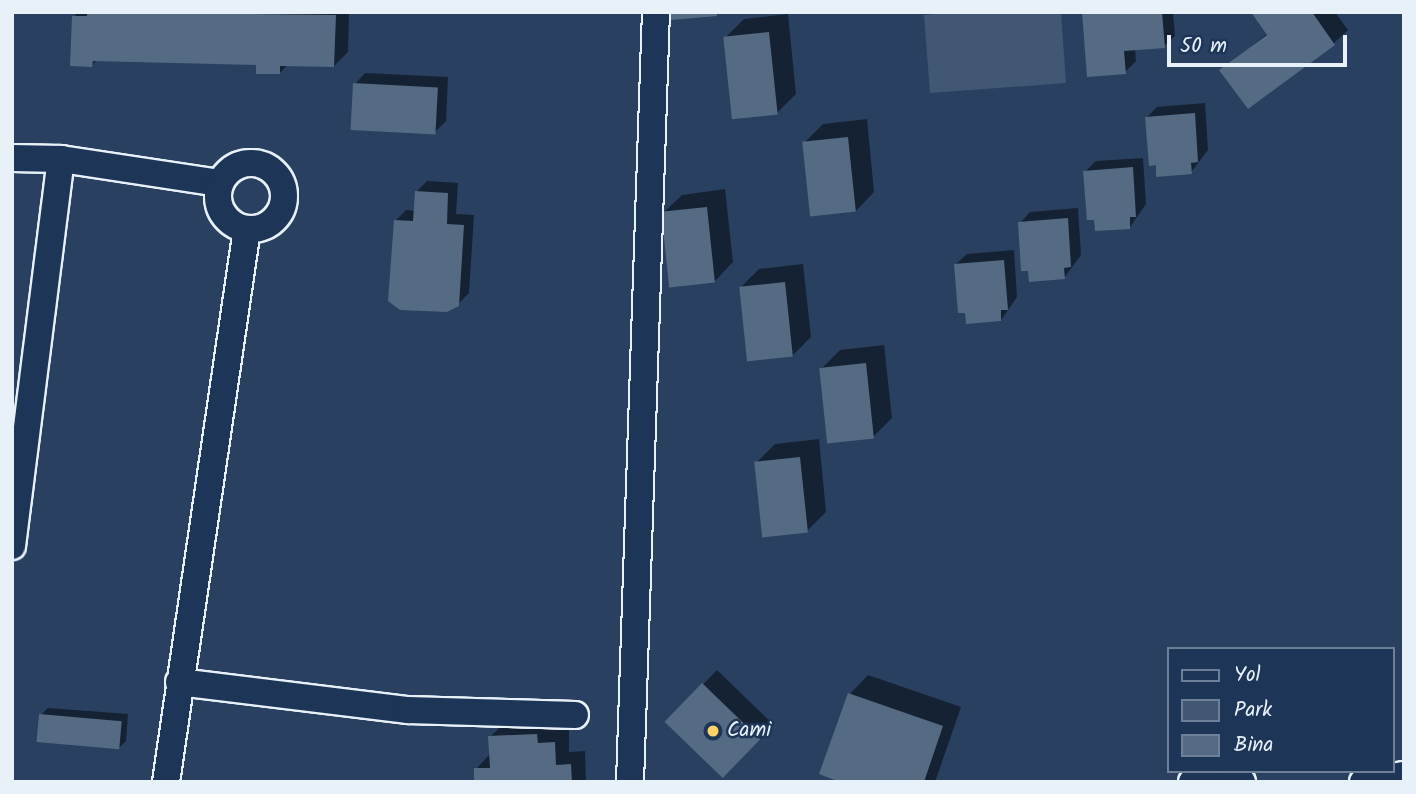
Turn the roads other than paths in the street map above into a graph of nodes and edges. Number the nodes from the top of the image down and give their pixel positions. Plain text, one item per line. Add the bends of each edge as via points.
1 (656, 12) edge
2 (12, 158) edge
3 (61, 159) junction
4 (220, 183) junction
5 (247, 229) junction
6 (12, 546) edge
7 (179, 682) junction
8 (575, 715) dead end
9 (1404, 775) edge
10 (166, 782) edge
11 (630, 782) edge
12 (1192, 782) edge
13 (1242, 782) edge
14 (1363, 782) edge

1 - 11 street
2 - 3 street
3 - 4 street
3 - 6 street
4 - 5 street via 217,193 222,213 228,221
4 - 5 street via 226,173 246,163 267,167 282,184 283,206 277,217 258,229
5 - 7 street
7 - 8 street via 408,710
7 - 10 street
9 - 14 street
12 - 13 street via 1231,775

